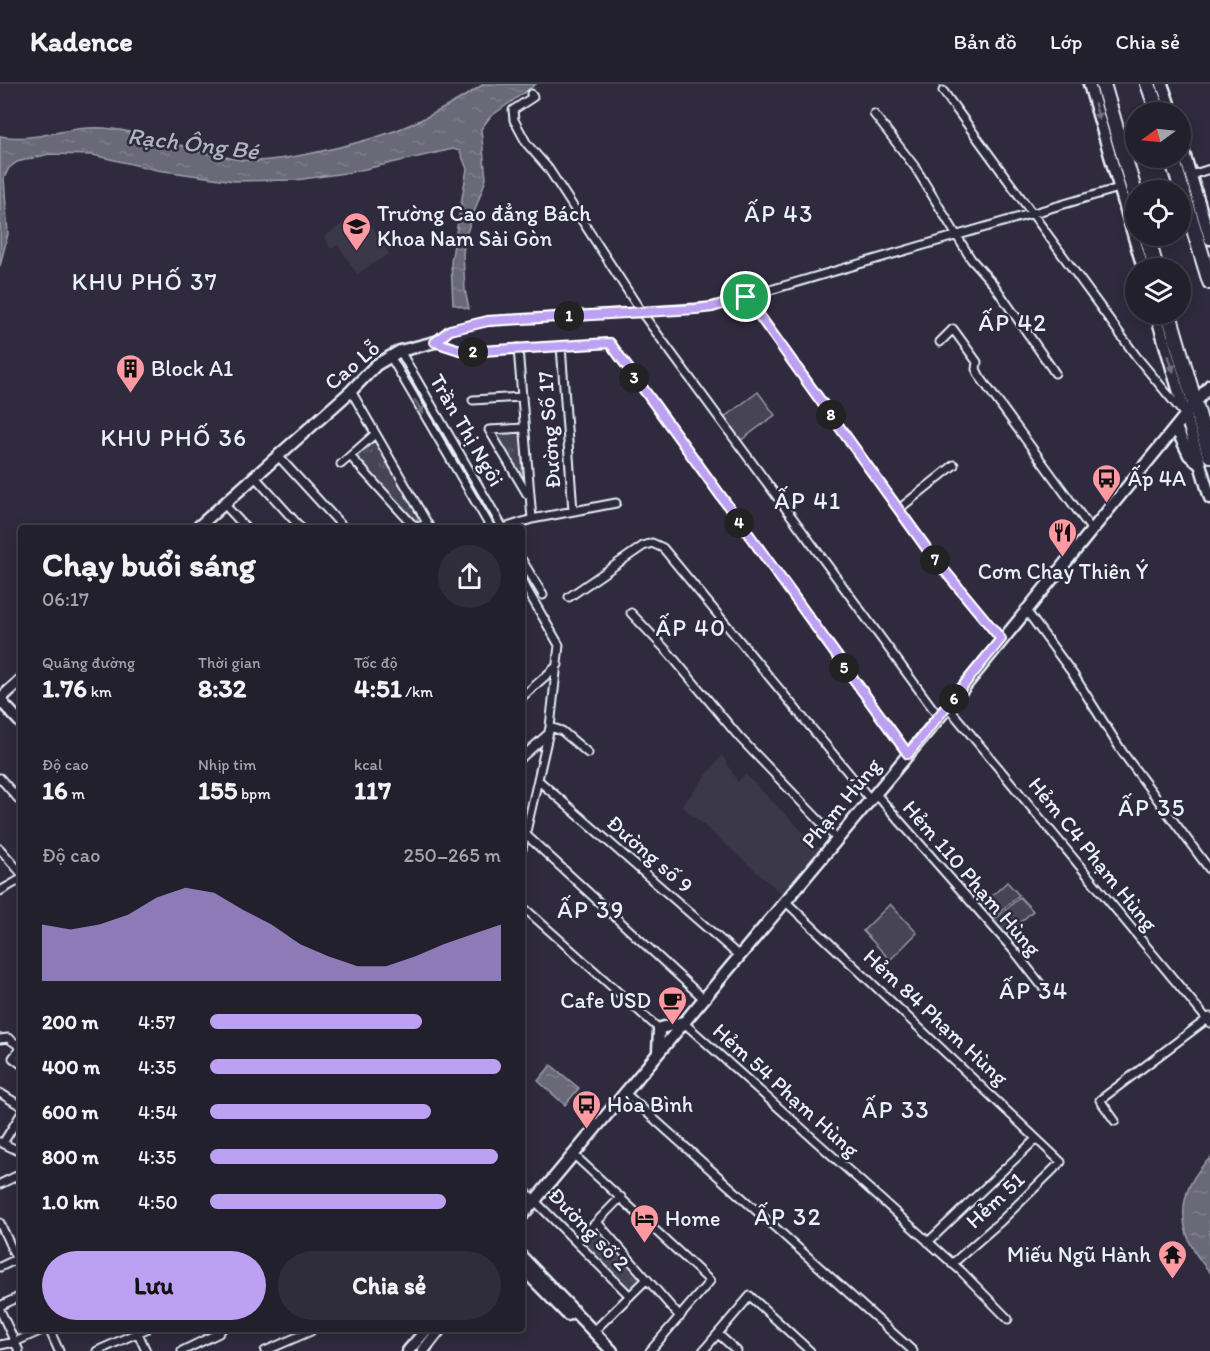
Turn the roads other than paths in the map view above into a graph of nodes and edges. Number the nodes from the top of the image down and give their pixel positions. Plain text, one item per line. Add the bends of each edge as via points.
1 (1089, 84) edge
2 (1103, 84) edge
3 (1159, 84) edge
4 (943, 91) dead end
5 (531, 94) dead end
6 (1158, 102) edge
7 (1167, 102) edge
8 (874, 114) dead end
9 (1175, 168) edge
10 (1189, 168) edge
11 (1210, 169) edge
12 (1191, 175) junction
13 (1131, 180) edge
14 (1119, 188) junction
15 (1033, 215) junction
16 (957, 236) junction
17 (1210, 239) edge
18 (1140, 258) edge
19 (1210, 282) edge
20 (746, 297) junction
21 (642, 313) junction
22 (1160, 324) edge
23 (1171, 324) edge
24 (435, 342) junction
25 (940, 342) dead end
26 (561, 346) junction
27 (518, 348) junction
28 (395, 354) junction
29 (1055, 373) dead end
30 (1210, 384) edge
31 (351, 391) junction
32 (522, 397) junction
33 (473, 400) dead end
34 (1190, 410) junction
35 (524, 428) junction
36 (1176, 428) junction
37 (375, 434) junction
38 (278, 456) junction
39 (350, 456) junction
40 (1205, 459) edge
41 (341, 464) dead end
42 (954, 465) dead end
43 (255, 477) junction
44 (528, 496) junction
45 (1210, 498) edge
46 (616, 503) dead end
47 (224, 504) junction
48 (898, 509) junction
49 (573, 511) junction
50 (532, 519) junction
51 (200, 525) edge
52 (243, 525) edge
53 (299, 525) edge
54 (341, 525) edge
55 (414, 525) edge
56 (427, 525) edge
57 (489, 525) edge
58 (501, 525) edge
59 (513, 525) edge
60 (1091, 529) junction
61 (525, 565) edge
62 (525, 586) edge
63 (543, 595) dead end
64 (569, 597) dead end
65 (1025, 609) junction
66 (631, 613) dead end
67 (1001, 639) junction
68 (558, 665) junction
69 (18, 683) edge
70 (525, 694) edge
71 (0, 699) edge
72 (948, 707) junction
73 (939, 717) junction
74 (18, 720) edge
75 (549, 730) junction
76 (588, 753) dead end
77 (525, 754) edge
78 (908, 754) junction
79 (0, 778) edge
80 (538, 780) junction
81 (872, 796) junction
82 (18, 799) edge
83 (525, 829) edge
84 (525, 834) edge
85 (836, 838) junction
86 (0, 849) edge
87 (18, 870) edge
88 (1210, 870) edge
89 (18, 881) edge
90 (0, 891) edge
91 (784, 900) junction
92 (525, 909) edge
93 (738, 955) junction
94 (1042, 986) dead end
95 (703, 998) junction
96 (1209, 1020) edge
97 (683, 1022) junction
98 (659, 1028) junction
99 (670, 1037) junction
100 (0, 1041) edge
101 (18, 1044) edge
102 (18, 1050) edge
103 (658, 1052) junction
104 (18, 1062) edge
105 (624, 1092) junction
106 (0, 1093) edge
107 (18, 1104) edge
108 (18, 1119) edge
109 (1115, 1121) dead end
110 (1036, 1139) junction
111 (1, 1143) edge
112 (18, 1151) edge
113 (573, 1154) junction
114 (1061, 1162) joint
115 (18, 1178) edge
116 (0, 1184) edge
117 (525, 1191) edge
118 (621, 1197) junction
119 (535, 1199) junction
120 (525, 1212) edge
121 (597, 1222) junction
122 (0, 1223) edge
123 (577, 1242) junction
124 (928, 1242) junction
125 (18, 1256) edge
126 (18, 1258) edge
127 (525, 1260) edge
128 (952, 1264) junction
129 (0, 1267) edge
130 (525, 1271) edge
131 (647, 1279) junction
132 (630, 1296) junction
133 (18, 1298) edge
134 (0, 1308) edge
135 (680, 1317) junction
136 (1008, 1319) dead end
137 (37, 1332) edge
138 (50, 1332) edge
139 (135, 1332) edge
140 (137, 1332) edge
141 (219, 1332) edge
142 (309, 1332) edge
143 (424, 1332) edge
144 (438, 1332) edge
145 (591, 1334) junction
146 (718, 1334) junction
147 (15, 1342) junction
148 (0, 1345) edge
149 (19, 1351) edge
150 (59, 1351) edge
151 (97, 1351) edge
152 (146, 1351) edge
153 (182, 1351) edge
154 (265, 1351) edge
155 (408, 1351) edge
156 (423, 1351) edge
157 (602, 1351) edge
158 (612, 1351) edge
159 (650, 1351) edge
160 (703, 1351) edge
161 (737, 1351) edge
162 (810, 1351) edge
163 (912, 1351) edge

1 -> 14 main road
2 - 13 highway
3 - 6 highway
3 - 7 main road
4 - 15 street
5 - 21 street via 533,98 513,110 514,120
8 - 16 street via 915,167
9 - 19 highway
10 - 12 main road
11 - 12 street
12 - 17 main road
14 - 15 street
14 - 18 main road
15 - 16 street
15 - 34 street via 1174,405
16 - 20 street
16 - 29 street
20 - 21 street via 712,307
20 - 48 street
21 - 24 street via 488,321 450,330
21 - 73 street
22 -> 34 main road
23 - 34 highway
24 - 27 street via 466,352
24 - 28 main road, Cao Lỗ
25 - 60 street via 953,329 977,362 980,377
26 - 27 street
26 - 49 street, Đường Số 17
26 - 78 street via 610,343
27 - 32 street
28 - 31 main road, Cao Lỗ via 376,364
28 -> 57 street, Trần Thị Ngôi
28 - 58 street, Trần Thị Ngôi
30 - 34 main road, Phạm Hùng
31 - 37 street
31 - 38 main road, Cao Lỗ
32 - 33 street
32 - 35 street
34 - 36 main road, Phạm Hùng
34 - 40 highway
35 - 44 street
35 - 44 street via 489,430
36 - 40 main road via 1189,455
36 - 60 main road, Phạm Hùng
37 - 39 street
37 - 56 street
38 - 43 main road, Cao Lỗ
38 - 54 street
39 - 41 street
39 - 55 street
40 - 45 main road
42 - 48 street
43 - 47 main road, Cao Lỗ
43 - 53 street
44 - 50 street
46 - 49 street
47 - 51 main road, Cao Lỗ
47 - 52 street
48 - 67 street via 958,590
49 - 50 street
50 - 59 street
60 - 65 main road, Phạm Hùng
61 - 63 street
62 - 68 street via 558,645
64 - 81 street, Hẻm 110 Phạm Hùng via 643,546 652,543 663,548
65 - 67 main road, Phạm Hùng
65 - 88 street via 1073,674 1123,753
66 - 85 street via 739,737
67 - 72 main road, Phạm Hùng
68 - 70 street
68 - 75 street
69 - 71 main road
71 - 74 main road
72 - 73 main road, Phạm Hùng
72 - 96 street, Hẻm C4 Phạm Hùng
73 - 78 main road, Phạm Hùng
75 - 76 street via 562,731
75 - 77 street
75 - 80 street
78 - 81 main road, Phạm Hùng
79 - 82 street
80 - 83 street
80 - 93 street, Đường số 9
81 - 85 main road, Phạm Hùng
81 - 94 street, Hẻm 110 Phạm Hùng
84 - 95 street
85 - 91 main road, Phạm Hùng
86 - 87 street
89 - 90 street
91 - 93 main road, Phạm Hùng
91 - 110 street, Hẻm 84 Phạm Hùng
92 - 98 street
93 - 95 main road, Phạm Hùng
95 - 97 main road, Phạm Hùng
96 - 109 street via 1100,1100
97 - 98 main road
97 - 99 main road, Phạm Hùng
97 - 124 street, Hẻm 54 Phạm Hùng
98 - 99 street
98 - 103 main road
99 - 103 main road, Phạm Hùng
100 - 101 street via 8,1038
102 - 104 street via 13,1058
103 - 105 main road, Phạm Hùng
105 - 113 main road, Phạm Hùng
105 - 163 street
106 - 107 street
108 - 111 street
110 - 114 street, Hẻm 84 Phạm Hùng
110 - 124 street
111 - 112 street
113 - 118 street
113 - 119 main road, Phạm Hùng
114 - 128 street, Hẻm 51
115 - 116 street
117 - 119 street, Đường số 2
118 - 121 street
118 - 135 street via 710,1281
119 - 120 main road, Phạm Hùng
119 - 123 street, Đường số 2
121 - 123 street
121 - 131 street
122 - 125 street
123 - 132 street, Đường số 2
124 - 128 street, Hẻm 54 Phạm Hùng
126 - 129 street
127 - 145 main road
128 - 136 street, Hẻm 54 Phạm Hùng
130 - 145 main road
131 - 132 street
131 - 135 street
132 - 145 street
133 - 134 street
134 - 147 street
135 - 159 street
137 - 147 street
138 - 150 street
139 - 151 street
140 - 152 street
141 - 153 street
142 - 154 street
143 - 155 main road
144 - 156 main road
145 - 157 main road
145 - 158 main road
146 - 160 street
146 - 161 street
146 - 162 street via 750,1296
147 - 148 street
147 - 149 street

